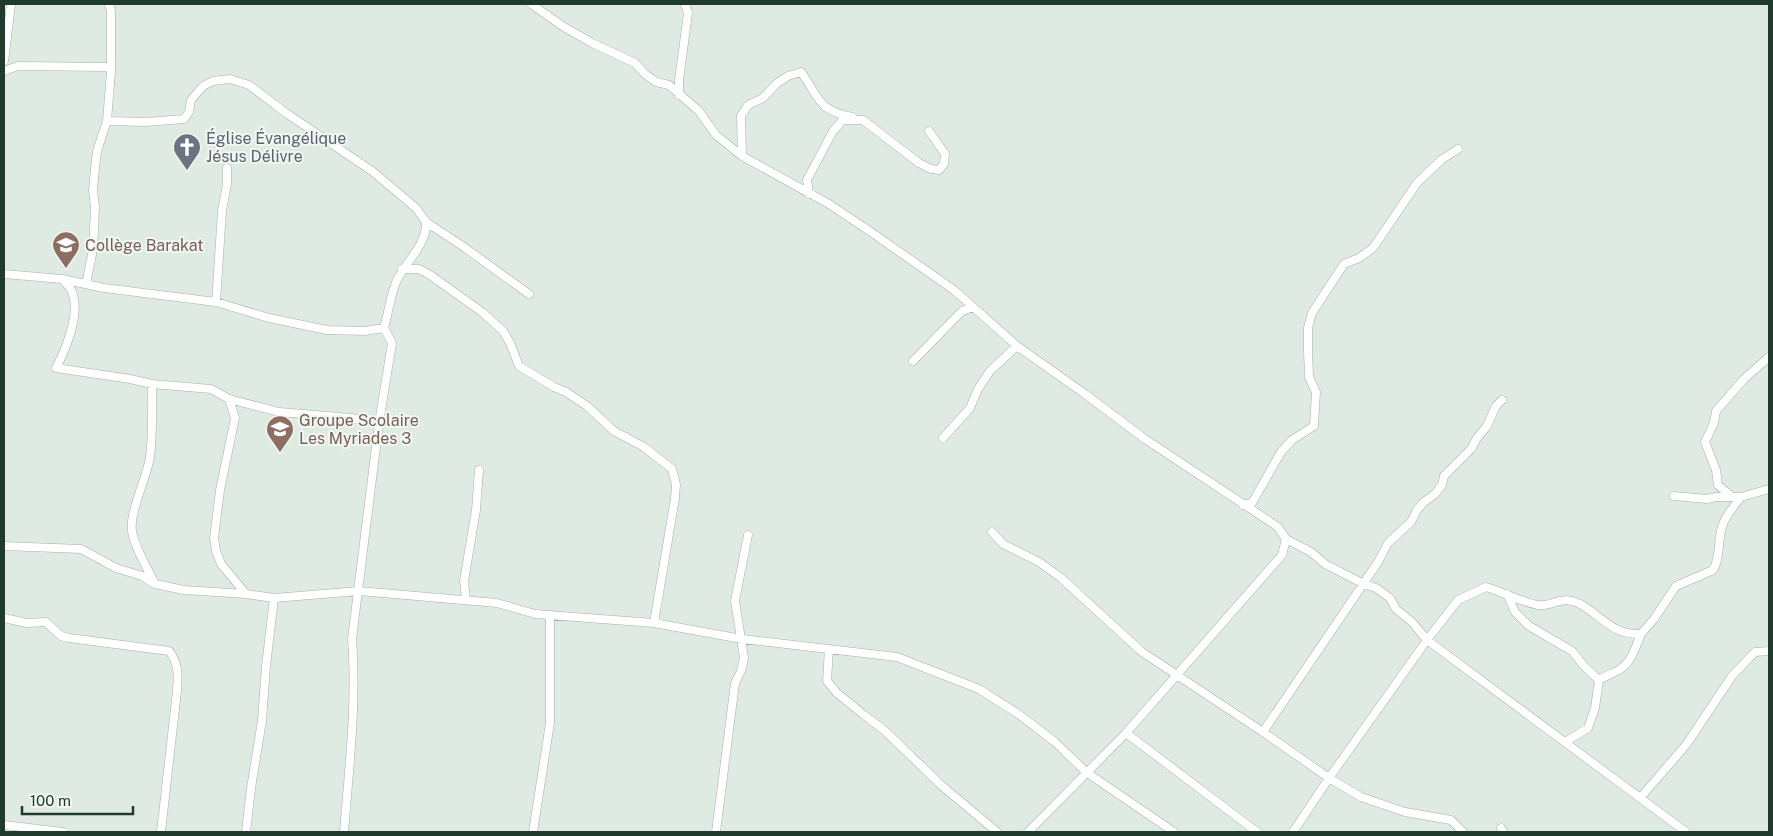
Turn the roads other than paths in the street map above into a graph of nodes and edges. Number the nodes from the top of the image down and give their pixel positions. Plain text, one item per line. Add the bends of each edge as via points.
1 (12, 4) edge
2 (109, 4) edge
3 (531, 4) edge
4 (685, 4) edge
5 (7, 12) edge
6 (4, 61) edge
7 (4, 71) edge
8 (111, 71) junction
9 (679, 95) junction
10 (863, 120) junction
11 (107, 122) junction
12 (929, 131) dead end
13 (1458, 148) dead end
14 (742, 156) junction
15 (227, 168) dead end
16 (810, 194) junction
17 (426, 222) junction
18 (402, 269) junction
19 (4, 274) edge
20 (62, 280) junction
21 (86, 284) junction
22 (529, 294) dead end
23 (216, 302) junction
24 (973, 307) junction
25 (384, 328) junction
26 (1017, 346) junction
27 (1769, 357) edge
28 (913, 361) dead end
29 (152, 384) junction
30 (229, 399) junction
31 (1502, 400) dead end
32 (379, 423) junction
33 (943, 438) dead end
34 (479, 470) dead end
35 (1769, 489) edge
36 (1674, 496) dead end
37 (1731, 496) junction
38 (1740, 497) junction
39 (1243, 505) junction
40 (992, 532) dead end
41 (748, 535) dead end
42 (1286, 539) junction
43 (4, 546) edge
44 (1362, 583) junction
45 (155, 584) junction
46 (358, 591) junction
47 (246, 594) junction
48 (1507, 594) junction
49 (274, 598) junction
50 (466, 600) junction
51 (550, 616) junction
52 (4, 618) edge
53 (654, 624) junction
54 (1641, 634) junction
55 (742, 639) junction
56 (1427, 640) junction
57 (830, 649) junction
58 (1769, 651) edge
59 (1177, 675) junction
60 (1599, 680) junction
61 (1126, 732) junction
62 (1263, 732) junction
63 (1565, 742) junction
64 (1086, 772) junction
65 (1329, 778) junction
66 (1640, 798) junction
67 (7, 828) edge
68 (63, 832) edge
69 (161, 832) edge
70 (246, 832) edge
71 (344, 832) edge
72 (533, 832) edge
73 (716, 832) edge
74 (998, 832) edge
75 (1028, 832) edge
76 (1174, 832) edge
77 (1257, 832) edge
78 (1293, 832) edge
79 (1463, 832) edge
80 (1686, 832) edge

1 - 5 street
2 - 8 street
3 - 9 street via 592,43 635,63 650,78 669,86
4 - 9 street via 688,13
5 - 6 street
7 - 8 street via 18,66 40,65 108,66
8 - 11 street
9 - 14 street via 700,111 716,135
10 - 12 street via 919,163 939,170 944,164 945,154
10 - 14 street via 837,114 824,107 801,72 788,76 763,98 748,105 741,116
10 - 16 street via 843,120 833,131 807,180
11 - 17 street via 184,119 191,100 203,86 230,79 249,85 372,171 416,208
11 - 21 street via 94,168 93,250
13 - 39 street via 1440,160 1417,183 1373,248 1344,264 1312,312 1308,351 1309,377 1316,392 1314,426 1292,440 1281,452 1252,503
14 - 16 street
15 - 23 street
16 - 24 street via 871,232
17 - 18 street via 426,232 417,250
17 - 22 street
18 - 25 street
18 - 53 street via 419,270 430,275 482,312 503,331 519,366 587,406 614,431 644,447 672,469 675,498
19 - 20 street
20 - 21 street
20 - 29 street via 70,288 74,311 72,330 56,368
21 - 23 street
23 - 25 street via 326,330
24 - 26 street
24 - 28 street via 962,311
25 - 32 street via 392,342
26 - 33 street via 990,371 970,408
26 - 39 street via 1144,439
27 - 37 street via 1716,411 1714,423 1707,434 1705,442 1718,485
29 - 30 street via 211,389
29 - 45 street via 150,457 131,530
30 - 32 street via 279,412
30 - 47 street via 235,418 214,538 221,564
31 - 44 street via 1471,449 1444,476 1442,485 1417,510 1411,522 1388,543
32 - 46 street
34 - 50 street via 464,581
35 - 38 street
36 - 37 street via 1707,499
37 - 38 street
38 - 54 street via 1722,524 1713,570 1676,586
39 - 42 street via 1278,527
40 - 59 street via 1003,544 1060,577 1142,652
41 - 55 street via 735,601
42 - 44 street
42 - 59 street via 1282,555
43 - 45 street via 81,549
44 - 56 street via 1390,598 1396,610 1412,622
44 - 62 street
45 - 47 street via 184,590
46 - 49 street
46 - 50 street
46 - 71 street via 352,639 352,727
47 - 49 street
48 - 54 street via 1540,605 1564,600 1579,604 1613,628
48 - 56 street via 1486,587 1458,600
48 - 60 street via 1516,612 1529,626 1572,651
49 - 70 street via 262,721
50 - 51 street via 496,603
51 - 53 street
51 - 72 street via 550,723
52 - 69 street via 27,624 46,622 61,636 169,651 174,657 178,671 177,691
53 - 55 street
54 - 60 street via 1631,660
55 - 57 street
55 - 73 street via 744,658 735,683
56 - 63 street
56 - 65 street
57 - 64 street via 896,657 979,689 1056,742
57 - 74 street via 827,681 837,693 884,730 941,785
58 - 66 street via 1755,652 1732,676 1686,745
59 - 61 street
59 - 62 street
60 - 63 street via 1596,708 1588,728
61 - 64 street
61 - 77 street
62 - 65 street
63 - 66 street
64 - 75 street
64 - 76 street
65 - 78 street
65 - 79 street via 1361,797 1405,812 1451,820
66 - 80 street
67 - 68 street

